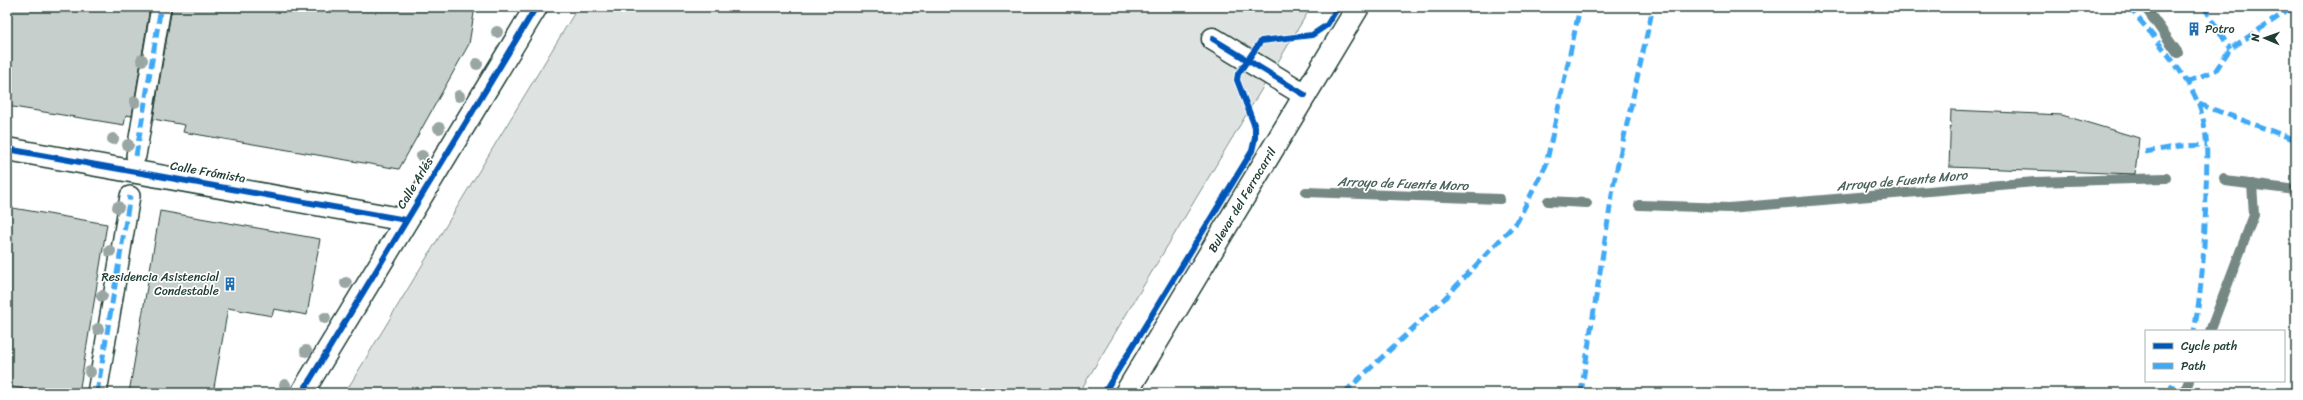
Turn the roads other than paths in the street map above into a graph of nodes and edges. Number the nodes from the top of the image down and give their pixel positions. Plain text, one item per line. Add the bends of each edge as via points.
1 (161, 7) edge
2 (536, 7) edge
3 (1358, 7) edge
4 (1212, 39) dead end
5 (1306, 94) junction
6 (7, 149) edge
7 (136, 156) dead end
8 (130, 196) dead end
9 (406, 220) junction
10 (97, 393) edge
11 (302, 393) edge
12 (1126, 393) edge

1 - 7 street
2 - 9 street, Calle Arlés
3 - 5 street, Bulevar del Ferrocarril
4 - 5 street
5 - 12 street, Bulevar del Ferrocarril
6 - 9 street, Calle Frómista
8 - 10 street
9 - 11 street, Calle Arlés

